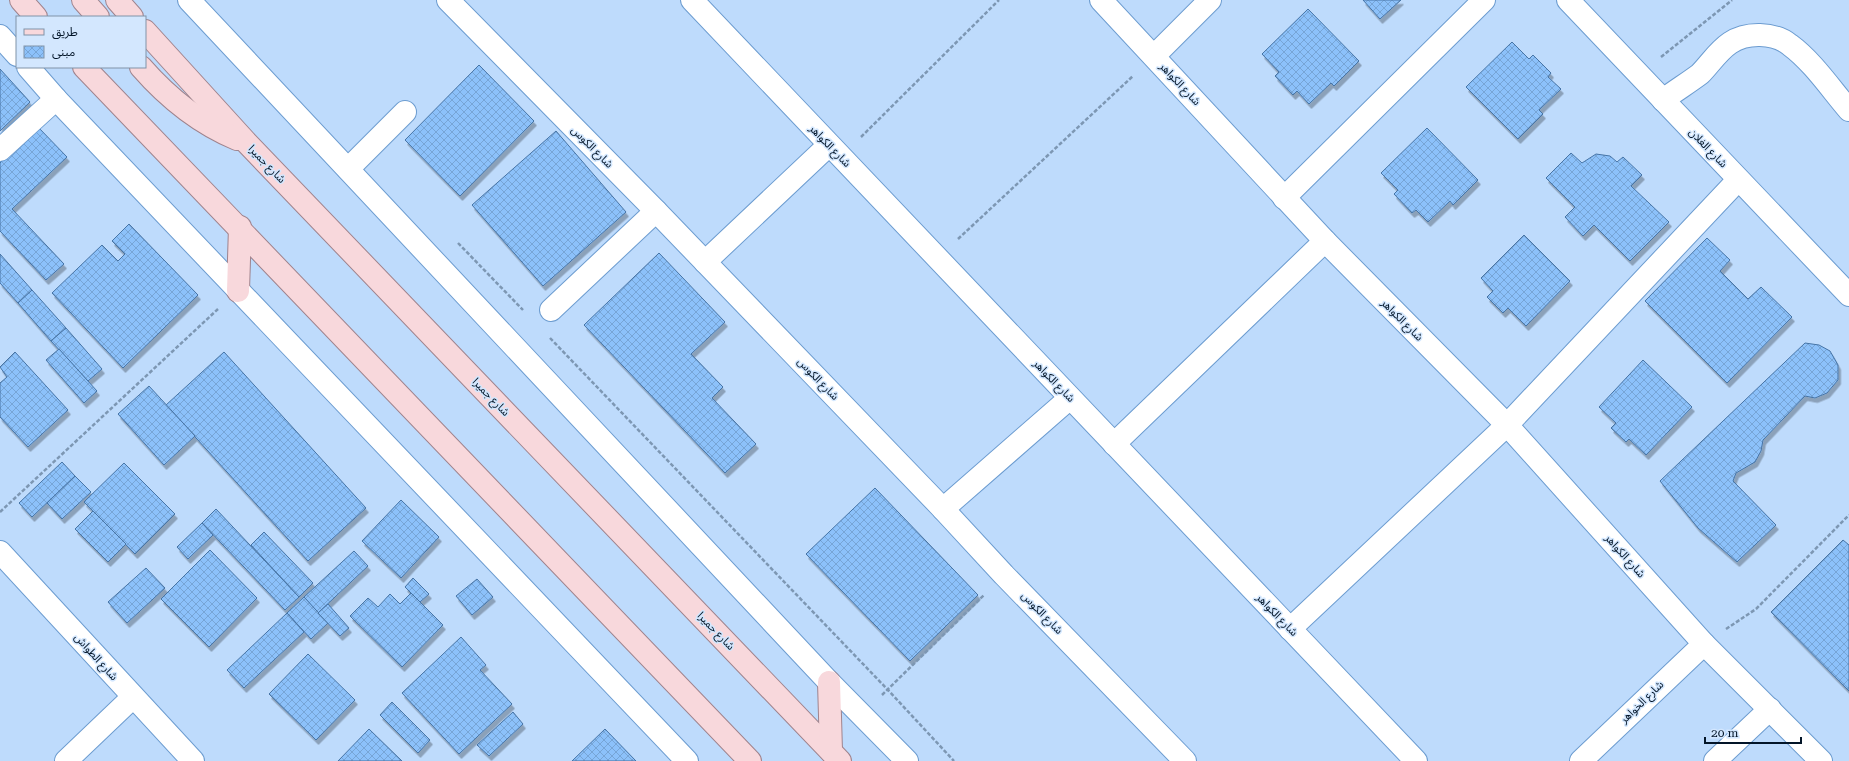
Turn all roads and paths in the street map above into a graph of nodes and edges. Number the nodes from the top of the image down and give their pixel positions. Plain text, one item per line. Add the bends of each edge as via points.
1 (21, 0) edge
2 (39, 0) edge
3 (83, 0) edge
4 (117, 0) edge
5 (188, 0) edge
6 (448, 0) edge
7 (692, 0) edge
8 (999, 0) edge
9 (1101, 0) edge
10 (1210, 0) edge
11 (1484, 0) edge
12 (1568, 0) edge
13 (1732, 0) edge
14 (36, 16) edge
15 (37, 16) edge
16 (97, 16) edge
17 (131, 16) edge
18 (146, 32) edge
19 (0, 36) edge
20 (16, 54) edge
21 (1154, 56) junction
22 (29, 68) edge
23 (85, 68) edge
24 (142, 68) edge
25 (1639, 75) junction
26 (56, 99) junction
27 (1662, 100) junction
28 (1849, 110) edge
29 (405, 112) dead end
30 (246, 142) junction
31 (0, 150) edge
32 (835, 151) junction
33 (348, 169) junction
34 (1738, 180) junction
35 (1284, 198) junction
36 (656, 211) junction
37 (240, 227) junction
38 (455, 239) dead end
39 (1324, 241) junction
40 (938, 258) junction
41 (705, 262) junction
42 (238, 291) junction
43 (1849, 295) edge
44 (551, 310) dead end
45 (525, 312) dead end
46 (547, 335) dead end
47 (1070, 398) junction
48 (1507, 425) junction
49 (1114, 444) junction
50 (943, 508) junction
51 (0, 512) edge
52 (1849, 515) edge
53 (0, 552) edge
54 (1004, 575) junction
55 (1290, 629) junction
56 (1704, 644) junction
57 (829, 682) junction
58 (888, 690) junction
59 (133, 697) junction
60 (1770, 710) junction
61 (861, 716) junction
62 (836, 756) edge
63 (66, 761) edge
64 (193, 761) edge
65 (687, 761) edge
66 (750, 761) edge
67 (907, 761) edge
68 (954, 761) edge
69 (1185, 761) edge
70 (1416, 761) edge
71 (1581, 761) edge
72 (1715, 761) edge
73 (1821, 761) edge

1 - 14 main road
2 - 15 main road
3 - 16 main road
4 - 17 main road
5 - 33 street
6 - 36 street, شارع الكوس
7 - 32 street, شارع الكواهر
8 - 32 path
9 - 21 street, شارع الكواهر
10 - 21 street
11 - 35 street
12 - 25 street, شارع الغلان
13 - 25 path
18 - 30 main road, شارع جميرا
19 - 20 street
21 - 35 street, شارع الكواهر
21 - 40 path
22 - 26 street
23 - 37 main road
24 - 30 main road via 180,106 205,123
25 - 27 street, شارع الغلان
26 - 31 street
26 - 42 street
27 - 28 street via 1699,74 1730,43 1744,37 1759,35 1775,37 1800,53
27 - 34 street, شارع الغلان
29 - 33 street
30 - 62 main road, شارع جميرا
32 - 40 street, شارع الكواهر
32 - 41 street
33 - 57 street
34 - 43 street, شارع الغلان
34 - 48 street
35 - 39 street, شارع الكواهر
36 - 41 street, شارع الكوس
36 - 44 street
37 - 42 main road
37 - 66 main road
38 - 45 path
39 - 48 street, شارع الكواهر
39 - 49 street
40 - 47 street, شارع الكواهر
41 - 50 street, شارع الكوس
42 - 51 path
42 - 65 street
46 - 58 path
47 - 49 street, شارع الكواهر
47 - 50 street
48 - 55 street
48 - 56 street, شارع الكواهر
49 - 55 street, شارع الكواهر
50 - 54 street, شارع الكوس
52 - 56 path via 1756,609
53 - 59 street, شارع الطواش
54 - 58 path
54 - 69 street, شارع الكوس
55 - 70 street, شارع الكواهر
56 - 60 street, شارع الكواهر
56 - 71 street, شارع الخواهر
57 - 61 street
57 - 62 main road
58 - 61 path
58 - 68 path
59 - 63 street
59 - 64 street, شارع الطواش
60 - 72 street
60 - 73 street, شارع الكواهر
61 - 67 street

